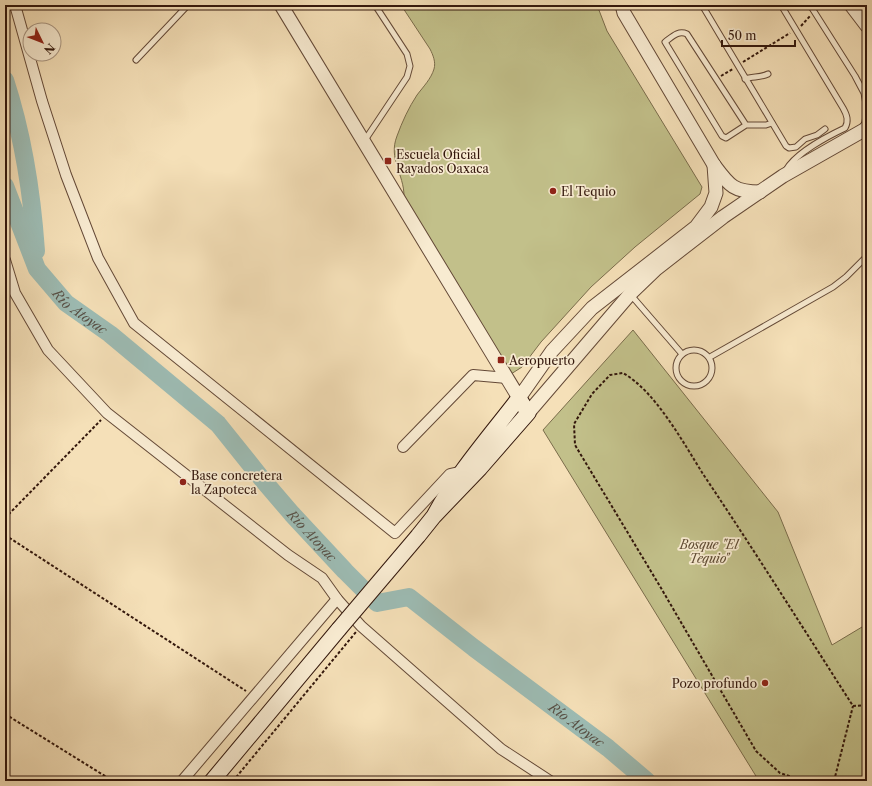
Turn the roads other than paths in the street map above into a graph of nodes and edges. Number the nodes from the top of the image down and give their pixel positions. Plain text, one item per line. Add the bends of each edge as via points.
1 (15, 5) edge
2 (188, 5) edge
3 (281, 5) edge
4 (375, 5) edge
5 (622, 5) edge
6 (702, 5) edge
7 (781, 5) edge
8 (810, 5) edge
9 (850, 5) edge
10 (867, 26) edge
11 (136, 60) dead end
12 (768, 74) dead end
13 (746, 78) junction
14 (772, 123) junction
15 (746, 125) junction
16 (865, 128) edge
17 (825, 129) dead end
18 (364, 141) junction
19 (714, 165) junction
20 (783, 176) junction
21 (760, 192) junction
22 (867, 256) edge
23 (5, 260) edge
24 (630, 294) junction
25 (682, 354) junction
26 (710, 357) junction
27 (507, 378) junction
28 (519, 398) junction
29 (528, 413) junction
30 (403, 447) dead end
31 (463, 470) junction
32 (434, 516) junction
33 (337, 598) junction
34 (182, 781) edge
35 (212, 781) edge
36 (550, 781) edge

1 - 31 street via 66,175 98,258 134,323 395,533 450,474
2 - 11 lane
3 - 18 street
4 - 18 lane via 407,54 410,66 407,76
5 - 19 street via 624,13
6 - 13 lane
7 - 20 lane via 848,120 845,128 811,147 793,161
8 - 16 lane via 864,93 867,110
9 - 10 street
12 - 13 lane
13 - 14 lane
14 - 15 lane
14 - 17 lane via 790,148
15 - 15 lane via 726,138 722,136 665,42 677,33 687,34
16 - 20 street
18 - 27 street
19 - 21 street via 728,184 743,191
19 - 28 street via 716,193 711,207 696,227 592,308 552,351
20 - 21 street
21 - 24 street via 656,269
22 - 26 lane via 833,287
23 - 33 street via 16,293 48,350 107,413 288,555 322,578
24 - 25 lane
24 - 29 street
25 - 26 lane via 694,349
25 - 26 lane via 678,359 676,371 678,377 688,386 701,385 711,376 713,370
27 - 28 street
27 - 30 street via 474,375
28 - 29 main road
28 - 31 main road
29 - 32 main road
31 - 32 main road
32 - 35 main road, bridge
33 - 34 street
33 - 36 street via 361,626 501,749

